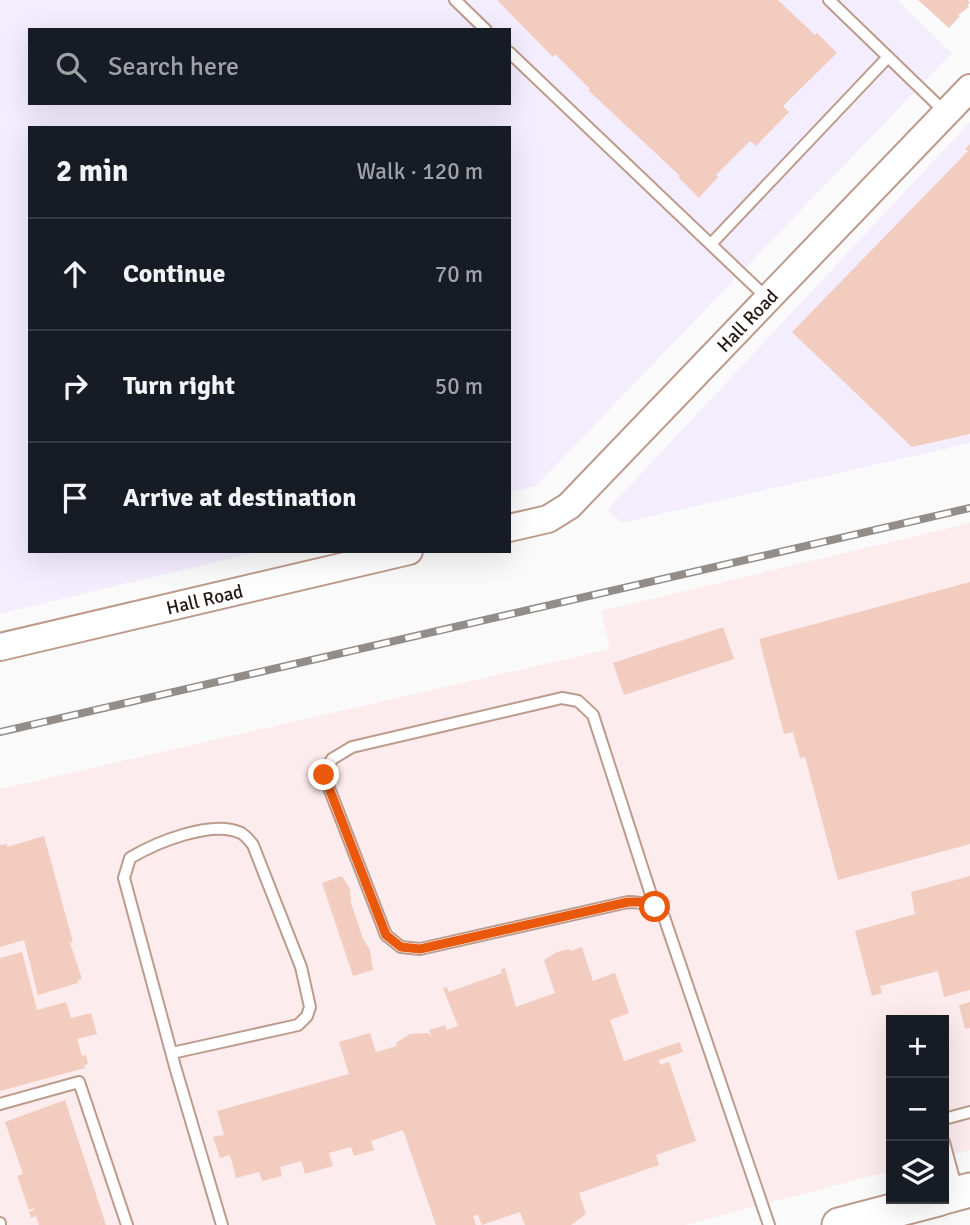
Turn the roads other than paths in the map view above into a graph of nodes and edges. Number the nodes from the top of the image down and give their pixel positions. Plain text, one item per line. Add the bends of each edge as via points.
1 (455, 0) edge
2 (829, 0) edge
3 (484, 28) edge
4 (511, 54) edge
5 (888, 57) junction
6 (970, 88) edge
7 (946, 113) junction
8 (711, 244) junction
9 (768, 299) junction
10 (511, 528) edge
11 (400, 553) edge
12 (0, 647) edge
13 (655, 907) junction
14 (172, 1053) junction
15 (0, 1104) edge
16 (970, 1112) edge
17 (949, 1118) edge
18 (949, 1175) edge
19 (952, 1195) edge
20 (127, 1225) edge
21 (222, 1225) edge
22 (769, 1225) edge
23 (839, 1225) edge

1 - 3 lane
2 - 5 lane
4 - 8 lane
5 - 7 lane
5 - 8 lane
6 - 7 street, Hall Road
7 - 9 street, Hall Road
8 - 9 lane
9 - 10 street, Hall Road via 569,506 548,519
11 - 12 street, Hall Road
13 - 13 lane via 628,902 420,949 401,947 386,935 324,775 332,759 352,747 562,698 578,701 593,715
13 - 22 lane via 664,917
14 - 14 lane via 298,1024 310,1007 301,967 253,845 243,834 222,828 151,845 130,858 124,878
14 - 21 lane
15 - 20 lane via 79,1082
16 - 17 lane
18 - 19 lane
19 - 23 main road

